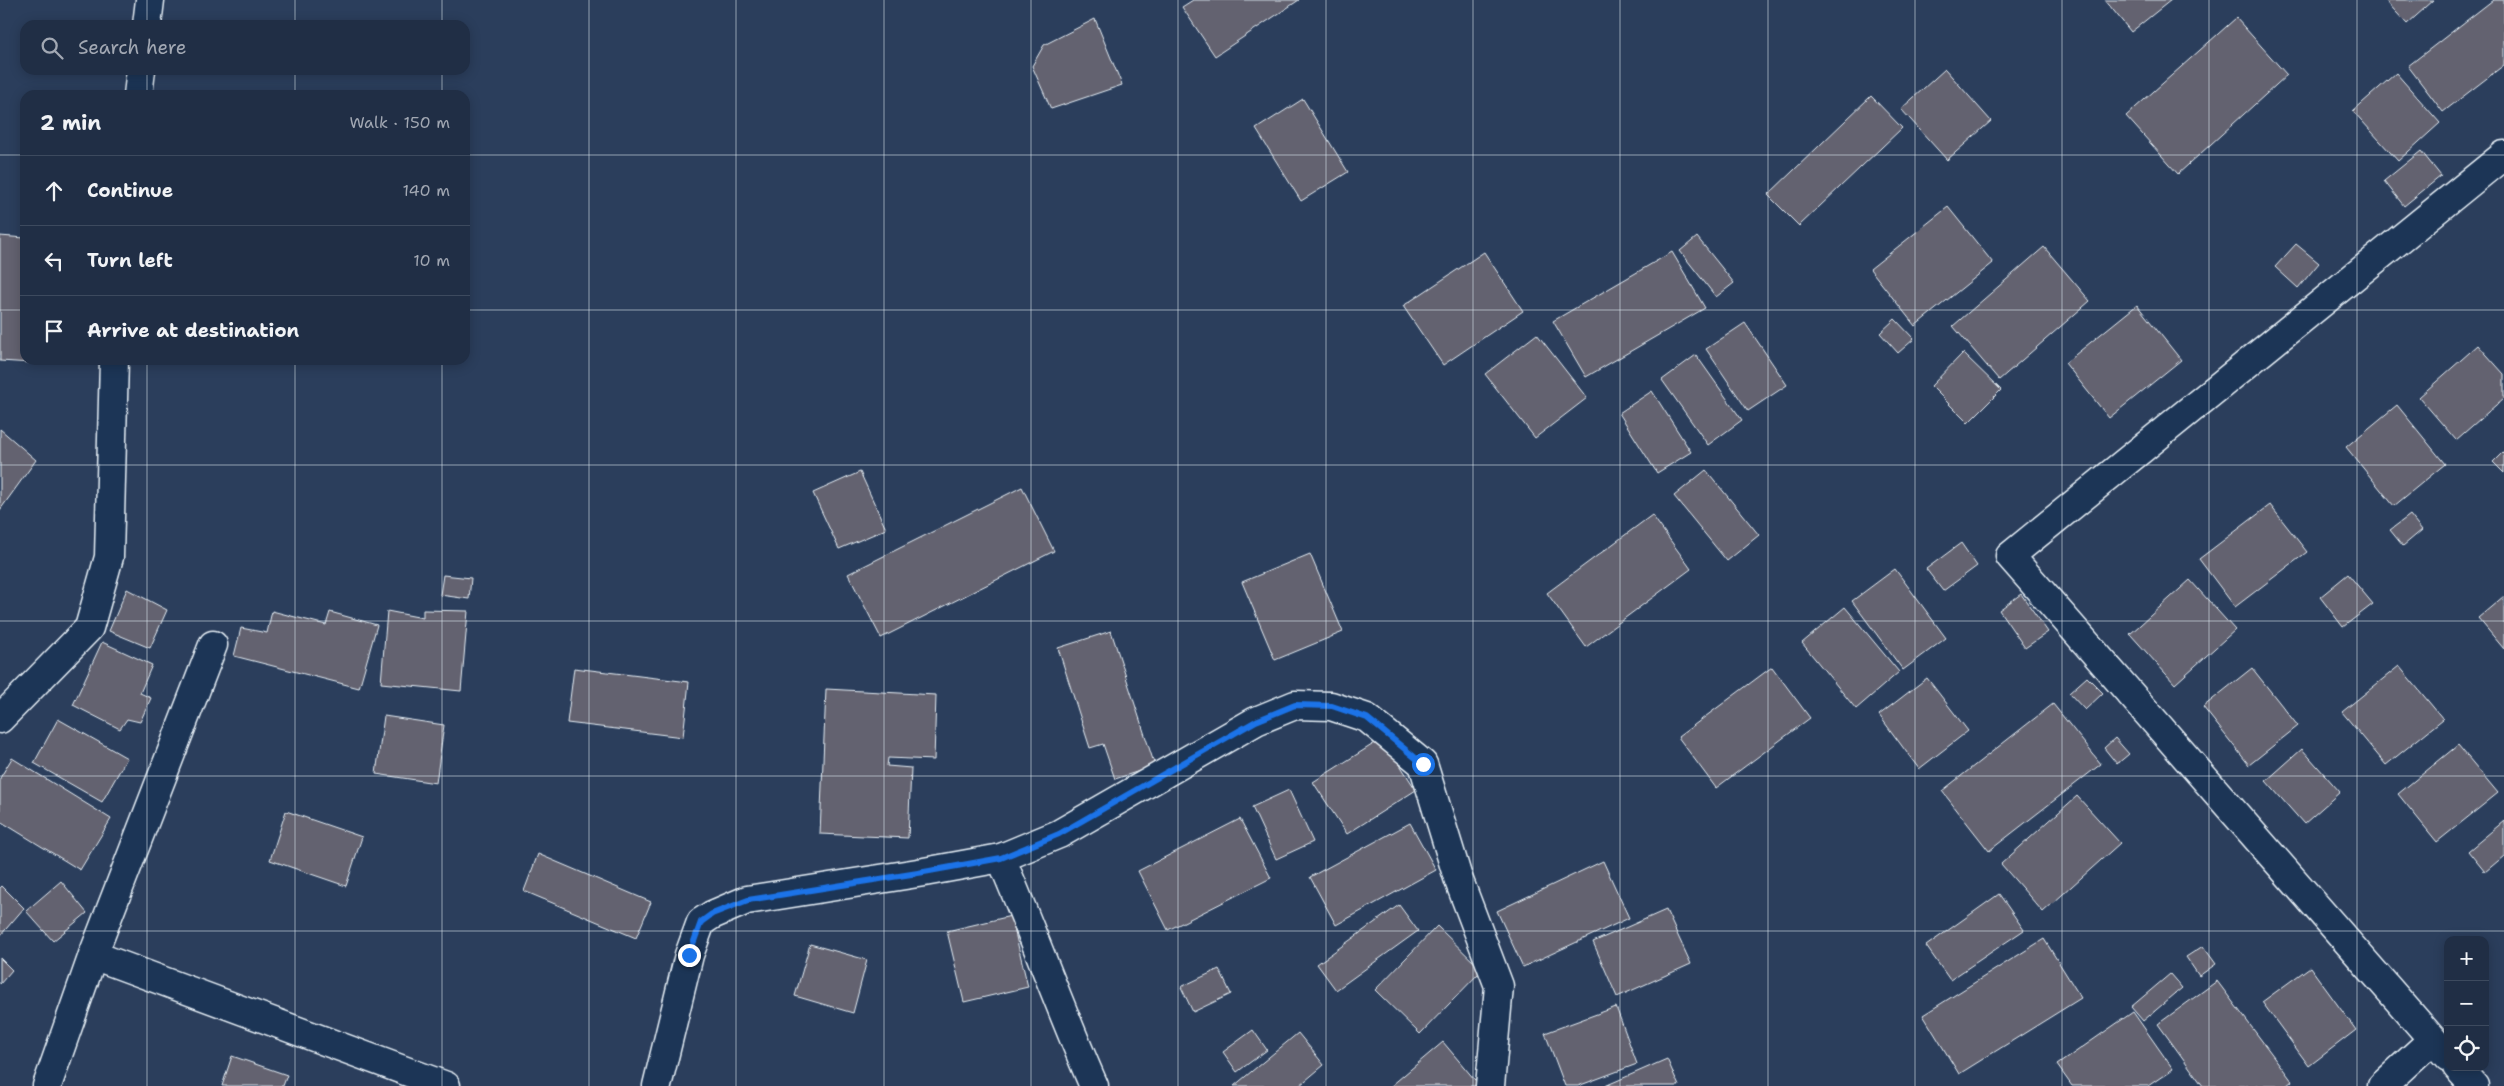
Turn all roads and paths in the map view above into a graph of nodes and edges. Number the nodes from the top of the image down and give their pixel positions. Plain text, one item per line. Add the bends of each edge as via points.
1 (150, 0) edge
2 (148, 20) edge
3 (140, 75) edge
4 (139, 90) edge
5 (2504, 154) edge
6 (114, 365) edge
7 (213, 645) dead end
8 (0, 718) edge
9 (1001, 858) junction
10 (93, 955) junction
11 (2440, 1048) edge
12 (2461, 1071) edge
13 (47, 1086) edge
14 (446, 1086) edge
15 (657, 1086) edge
16 (1094, 1086) edge
17 (1490, 1086) edge
18 (2382, 1086) edge
19 (2474, 1086) edge

1 - 2 street
3 - 4 street
5 - 11 street via 2010,556
6 - 8 street via 109,557 89,628
7 - 10 street
9 - 15 street via 748,900 712,914 701,922 689,955
9 - 16 street
9 - 17 street via 1059,834 1256,721 1295,705 1332,706 1367,718 1423,764 1458,878 1499,986
10 - 13 street
10 - 14 street
11 - 18 street
12 - 19 street

